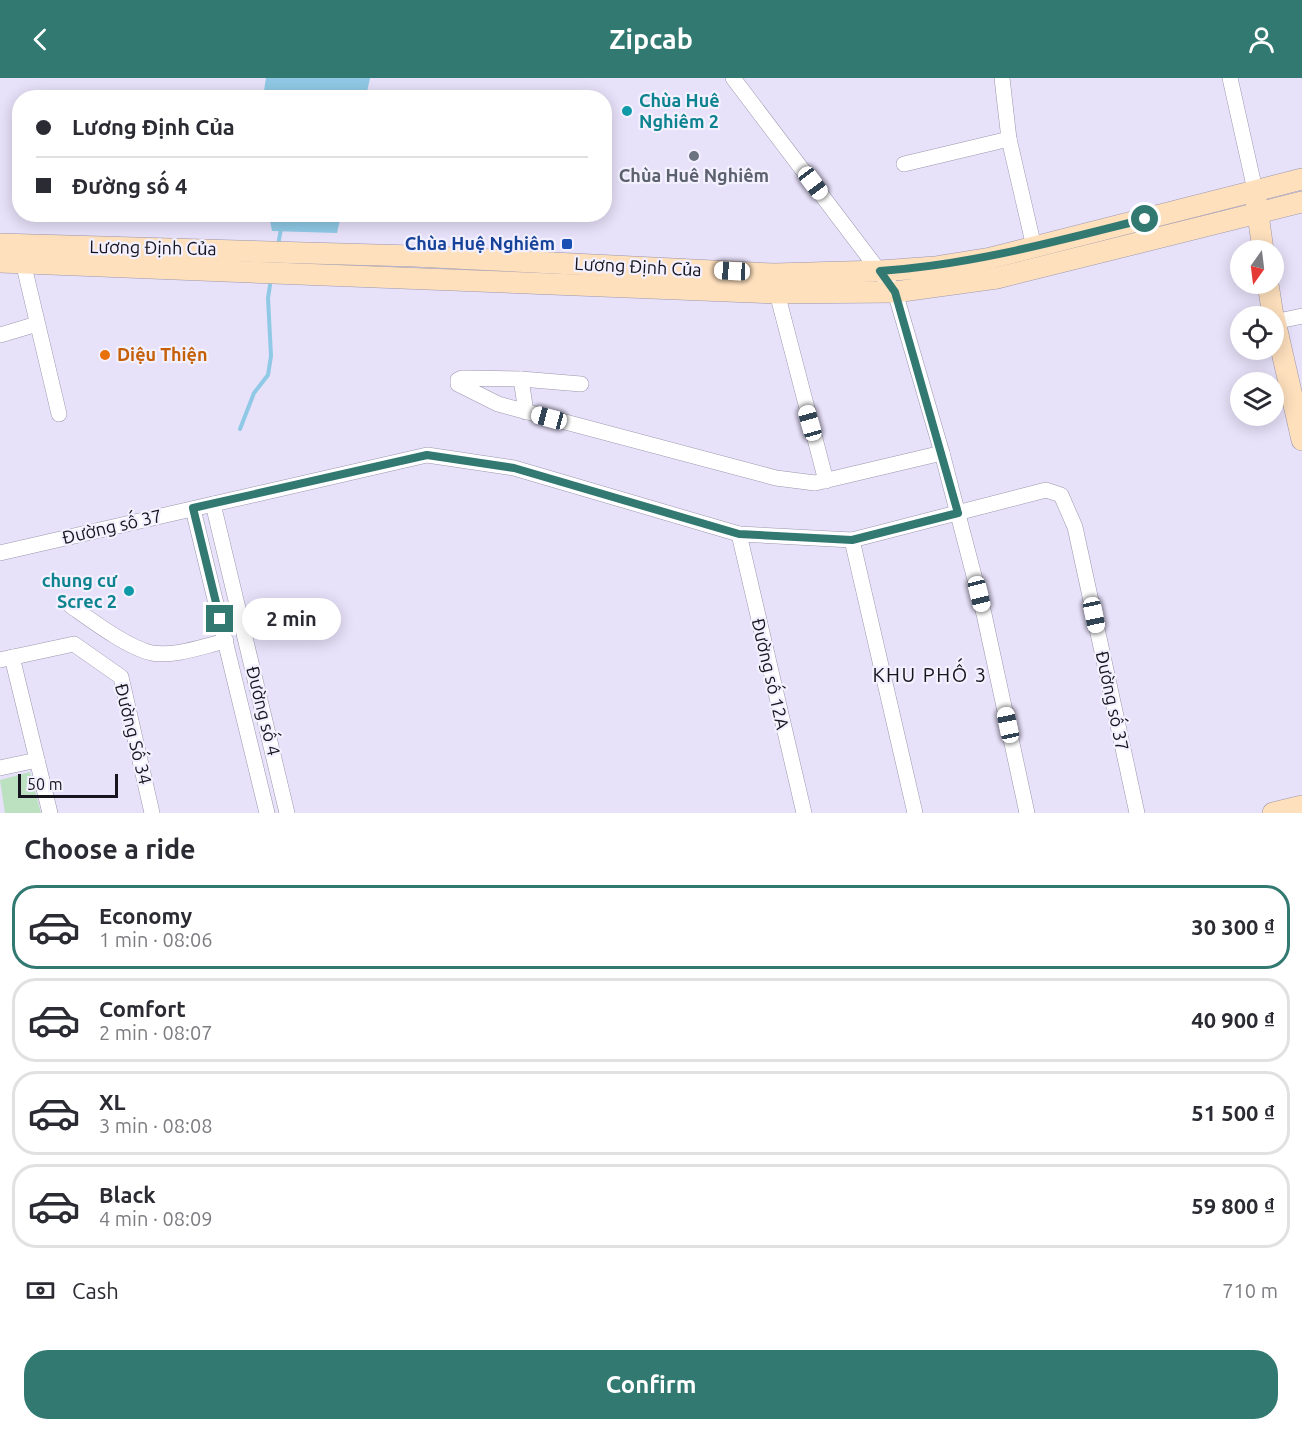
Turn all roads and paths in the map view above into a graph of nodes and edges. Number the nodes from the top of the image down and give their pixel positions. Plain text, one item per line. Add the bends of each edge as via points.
1 (733, 78) edge
2 (1002, 78) edge
3 (1230, 78) edge
4 (1010, 139) junction
5 (904, 164) dead end
6 (1302, 179) edge
7 (1255, 190) junction
8 (1302, 202) edge
9 (1256, 213) junction
10 (1261, 240) edge
11 (0, 244) edge
12 (1034, 247) junction
13 (196, 258) junction
14 (0, 262) edge
15 (23, 262) junction
16 (880, 271) junction
17 (895, 292) junction
18 (777, 293) junction
19 (1302, 316) edge
20 (1284, 320) edge
21 (37, 324) junction
22 (0, 334) edge
23 (1283, 360) edge
24 (521, 379) junction
25 (581, 384) dead end
26 (526, 412) junction
27 (59, 414) dead end
28 (1302, 440) edge
29 (942, 453) junction
30 (826, 481) junction
31 (213, 504) junction
32 (193, 508) junction
33 (958, 513) junction
34 (739, 534) junction
35 (852, 540) junction
36 (0, 553) edge
37 (71, 606) dead end
38 (226, 641) junction
39 (6, 659) edge
40 (37, 760) junction
41 (0, 768) edge
42 (1302, 806) edge
43 (50, 813) edge
44 (152, 813) edge
45 (267, 813) edge
46 (287, 813) edge
47 (804, 813) edge
48 (915, 813) edge
49 (1027, 813) edge
50 (1137, 813) edge
51 (1273, 813) edge

1 - 16 street
2 - 4 street
3 - 7 street
4 - 5 street
4 - 12 street
6 - 7 main road, Lương Định Của
7 - 9 main road
7 - 12 main road, Lương Định Của
8 - 9 main road, Lương Định Của
9 - 10 main road
9 - 17 main road, Lương Định Của via 997,278
11 - 13 main road, Lương Định Của
12 - 16 main road, Lương Định Của via 935,267
13 - 15 main road, Lương Định Của
13 - 16 main road, Lương Định Của via 411,256 774,274
13 - 18 main road, Lương Định Của via 412,278
14 - 15 main road, Lương Định Của
15 - 21 street
16 - 17 street
17 - 18 main road, Lương Định Của
17 - 29 street
18 - 30 street
19 - 20 street
21 - 22 street
21 - 27 street
23 - 28 main road
24 - 25 street
24 - 26 street
24 - 26 street via 462,378 458,382 498,404
26 - 30 street via 776,478
29 - 30 street
29 - 33 street
31 - 32 street, Đường số 37
31 - 34 street, Đường số 37 via 427,455 514,468
31 - 46 street, Đường số 4
32 - 36 street, Đường số 37
32 - 38 street, Đường số 4
33 - 35 street, Đường số 37
33 - 49 street
33 - 50 street, Đường số 37 via 1046,490 1061,495 1075,527
34 - 35 street, Đường số 37
34 - 47 street, Đường số 12A
35 - 48 street
37 - 38 street via 151,653 171,653
38 - 45 street, Đường số 4
39 - 40 street
39 - 44 street, Đường Số 34 via 74,644 121,677
40 - 41 street
40 - 43 street
42 - 51 main road

